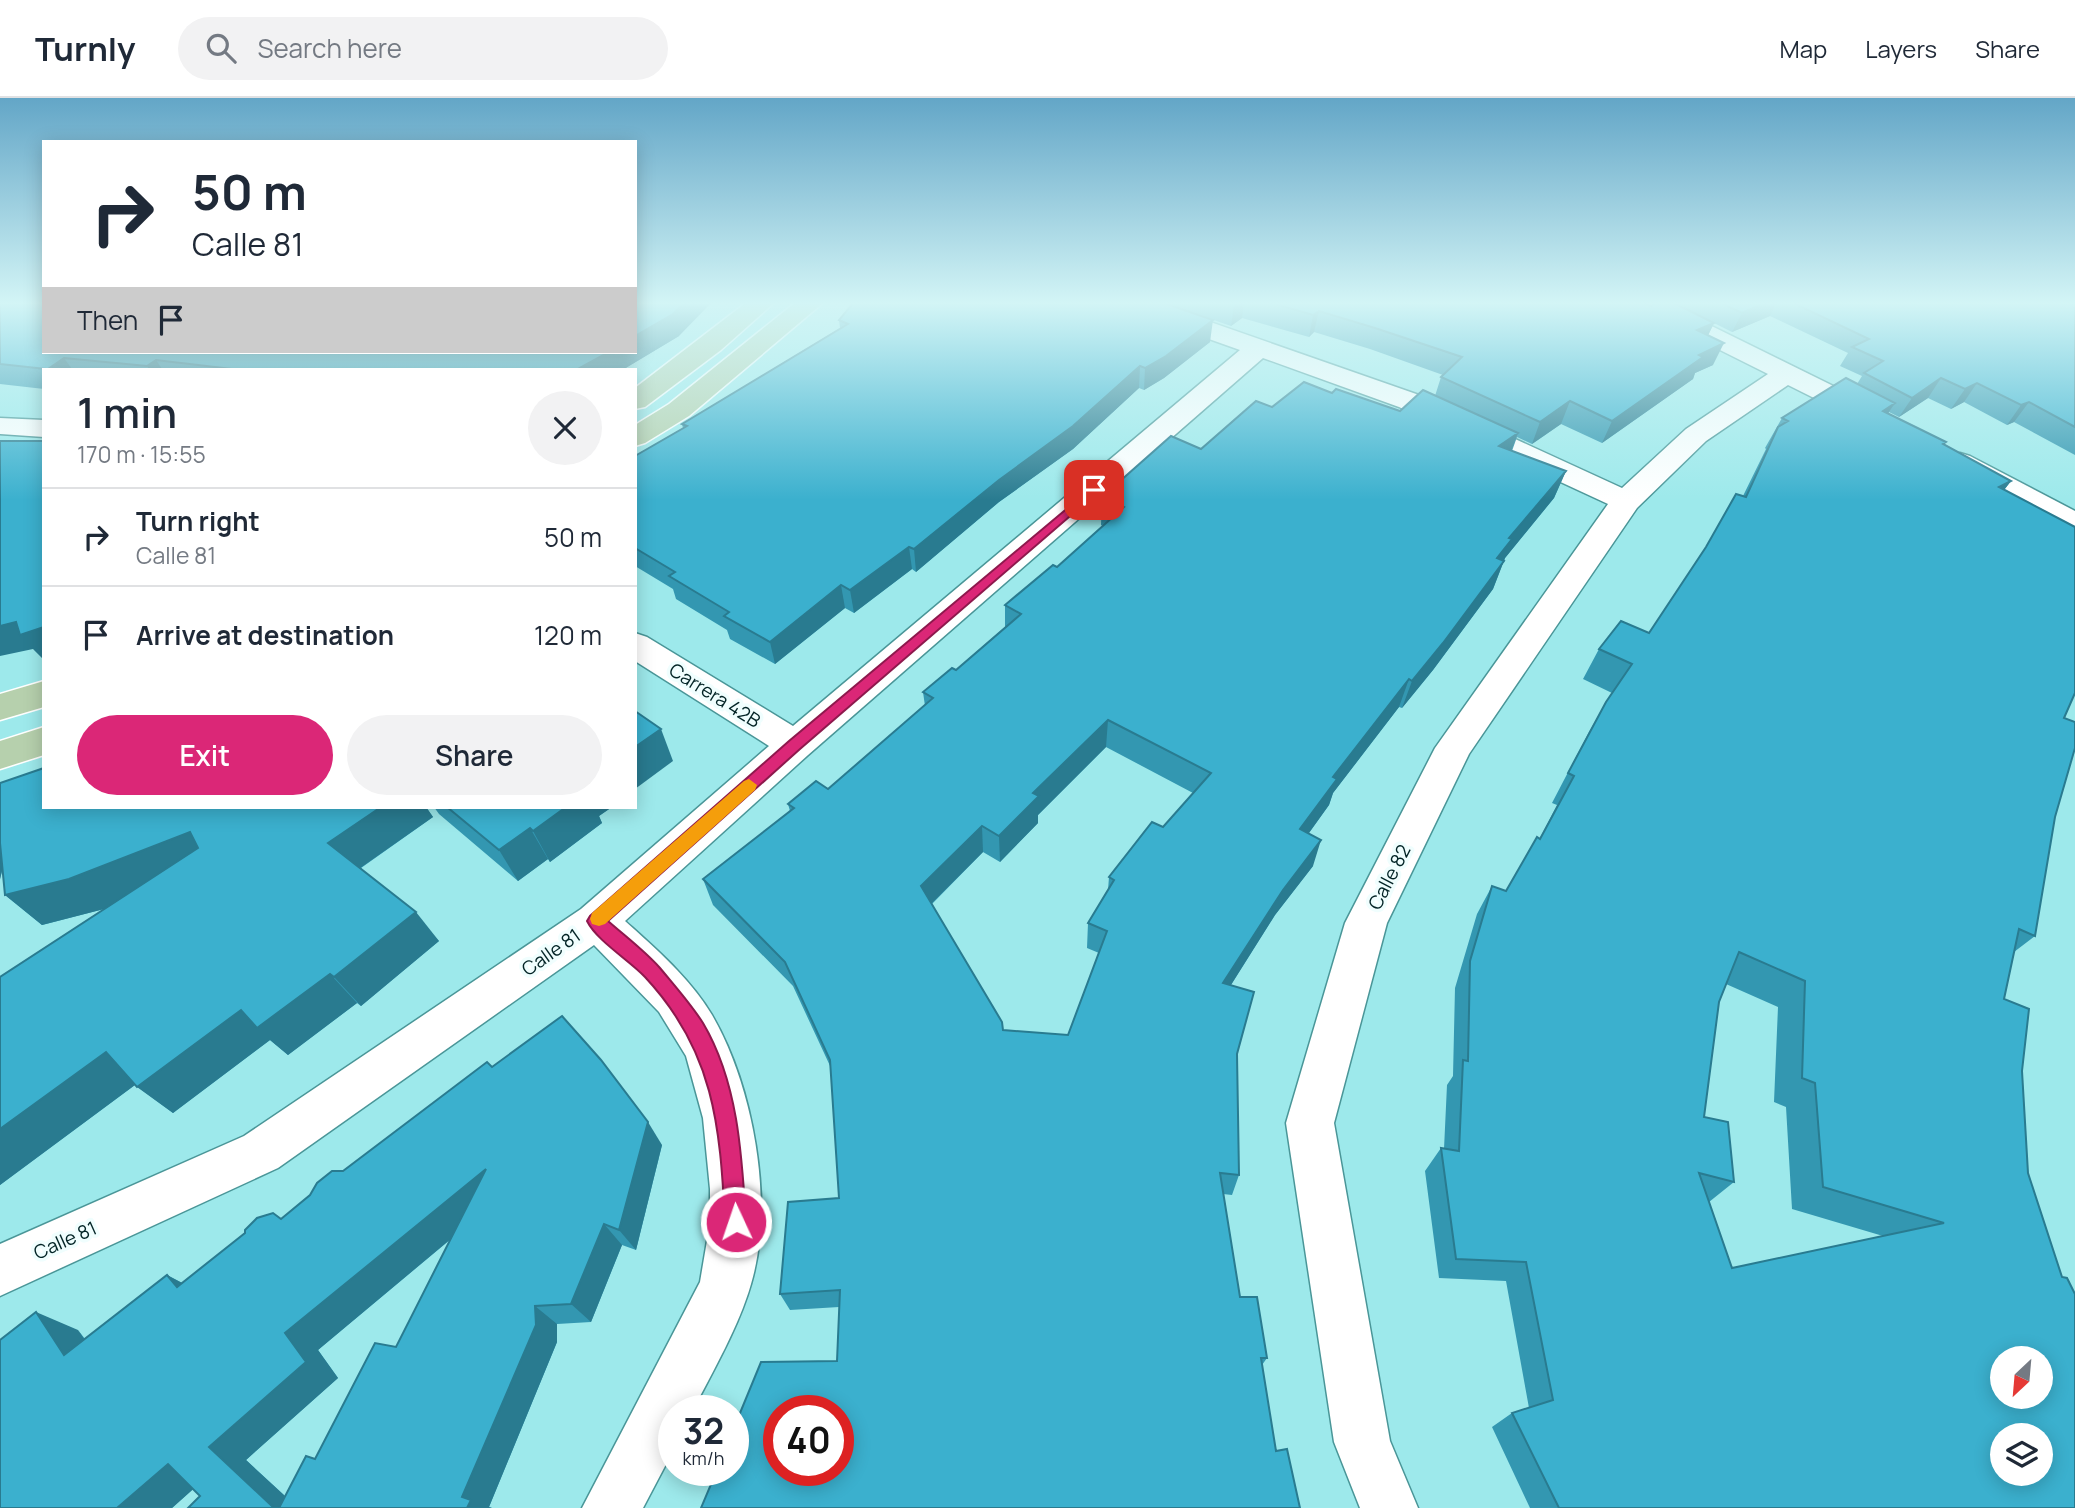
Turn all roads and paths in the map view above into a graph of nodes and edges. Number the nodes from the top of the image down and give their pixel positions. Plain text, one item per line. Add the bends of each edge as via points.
1 (678, 368) edge
2 (731, 368) edge
3 (1237, 368) edge
4 (1316, 368) edge
5 (1777, 368) edge
6 (1788, 373) junction
7 (637, 399) edge
8 (0, 426) edge
9 (42, 429) edge
10 (1896, 429) edge
11 (637, 437) edge
12 (1933, 448) edge
13 (1626, 501) junction
14 (2075, 524) edge
15 (637, 646) edge
16 (42, 695) edge
17 (0, 707) edge
18 (42, 742) edge
19 (795, 745) junction
20 (0, 755) edge
21 (596, 921) junction
22 (0, 1270) edge
23 (611, 1508) edge
24 (1389, 1508) edge

1 - 7 main road
2 - 11 main road
3 - 19 street, Calle 81
4 - 13 street via 1409,401
5 - 6 street
6 - 10 street
6 - 13 street, Calle 82 via 1696,435
8 - 9 street
12 - 14 street
13 - 24 street, Calle 82 via 1454,748 1366,923 1310,1123 1362,1442
15 - 19 street, Carrera 42B
16 - 17 main road
18 - 20 main road
19 - 21 street, Calle 81
21 - 22 street, Calle 81 via 261,1152
21 - 23 street via 652,972 695,1028 710,1058 732,1163 736,1222 725,1284

